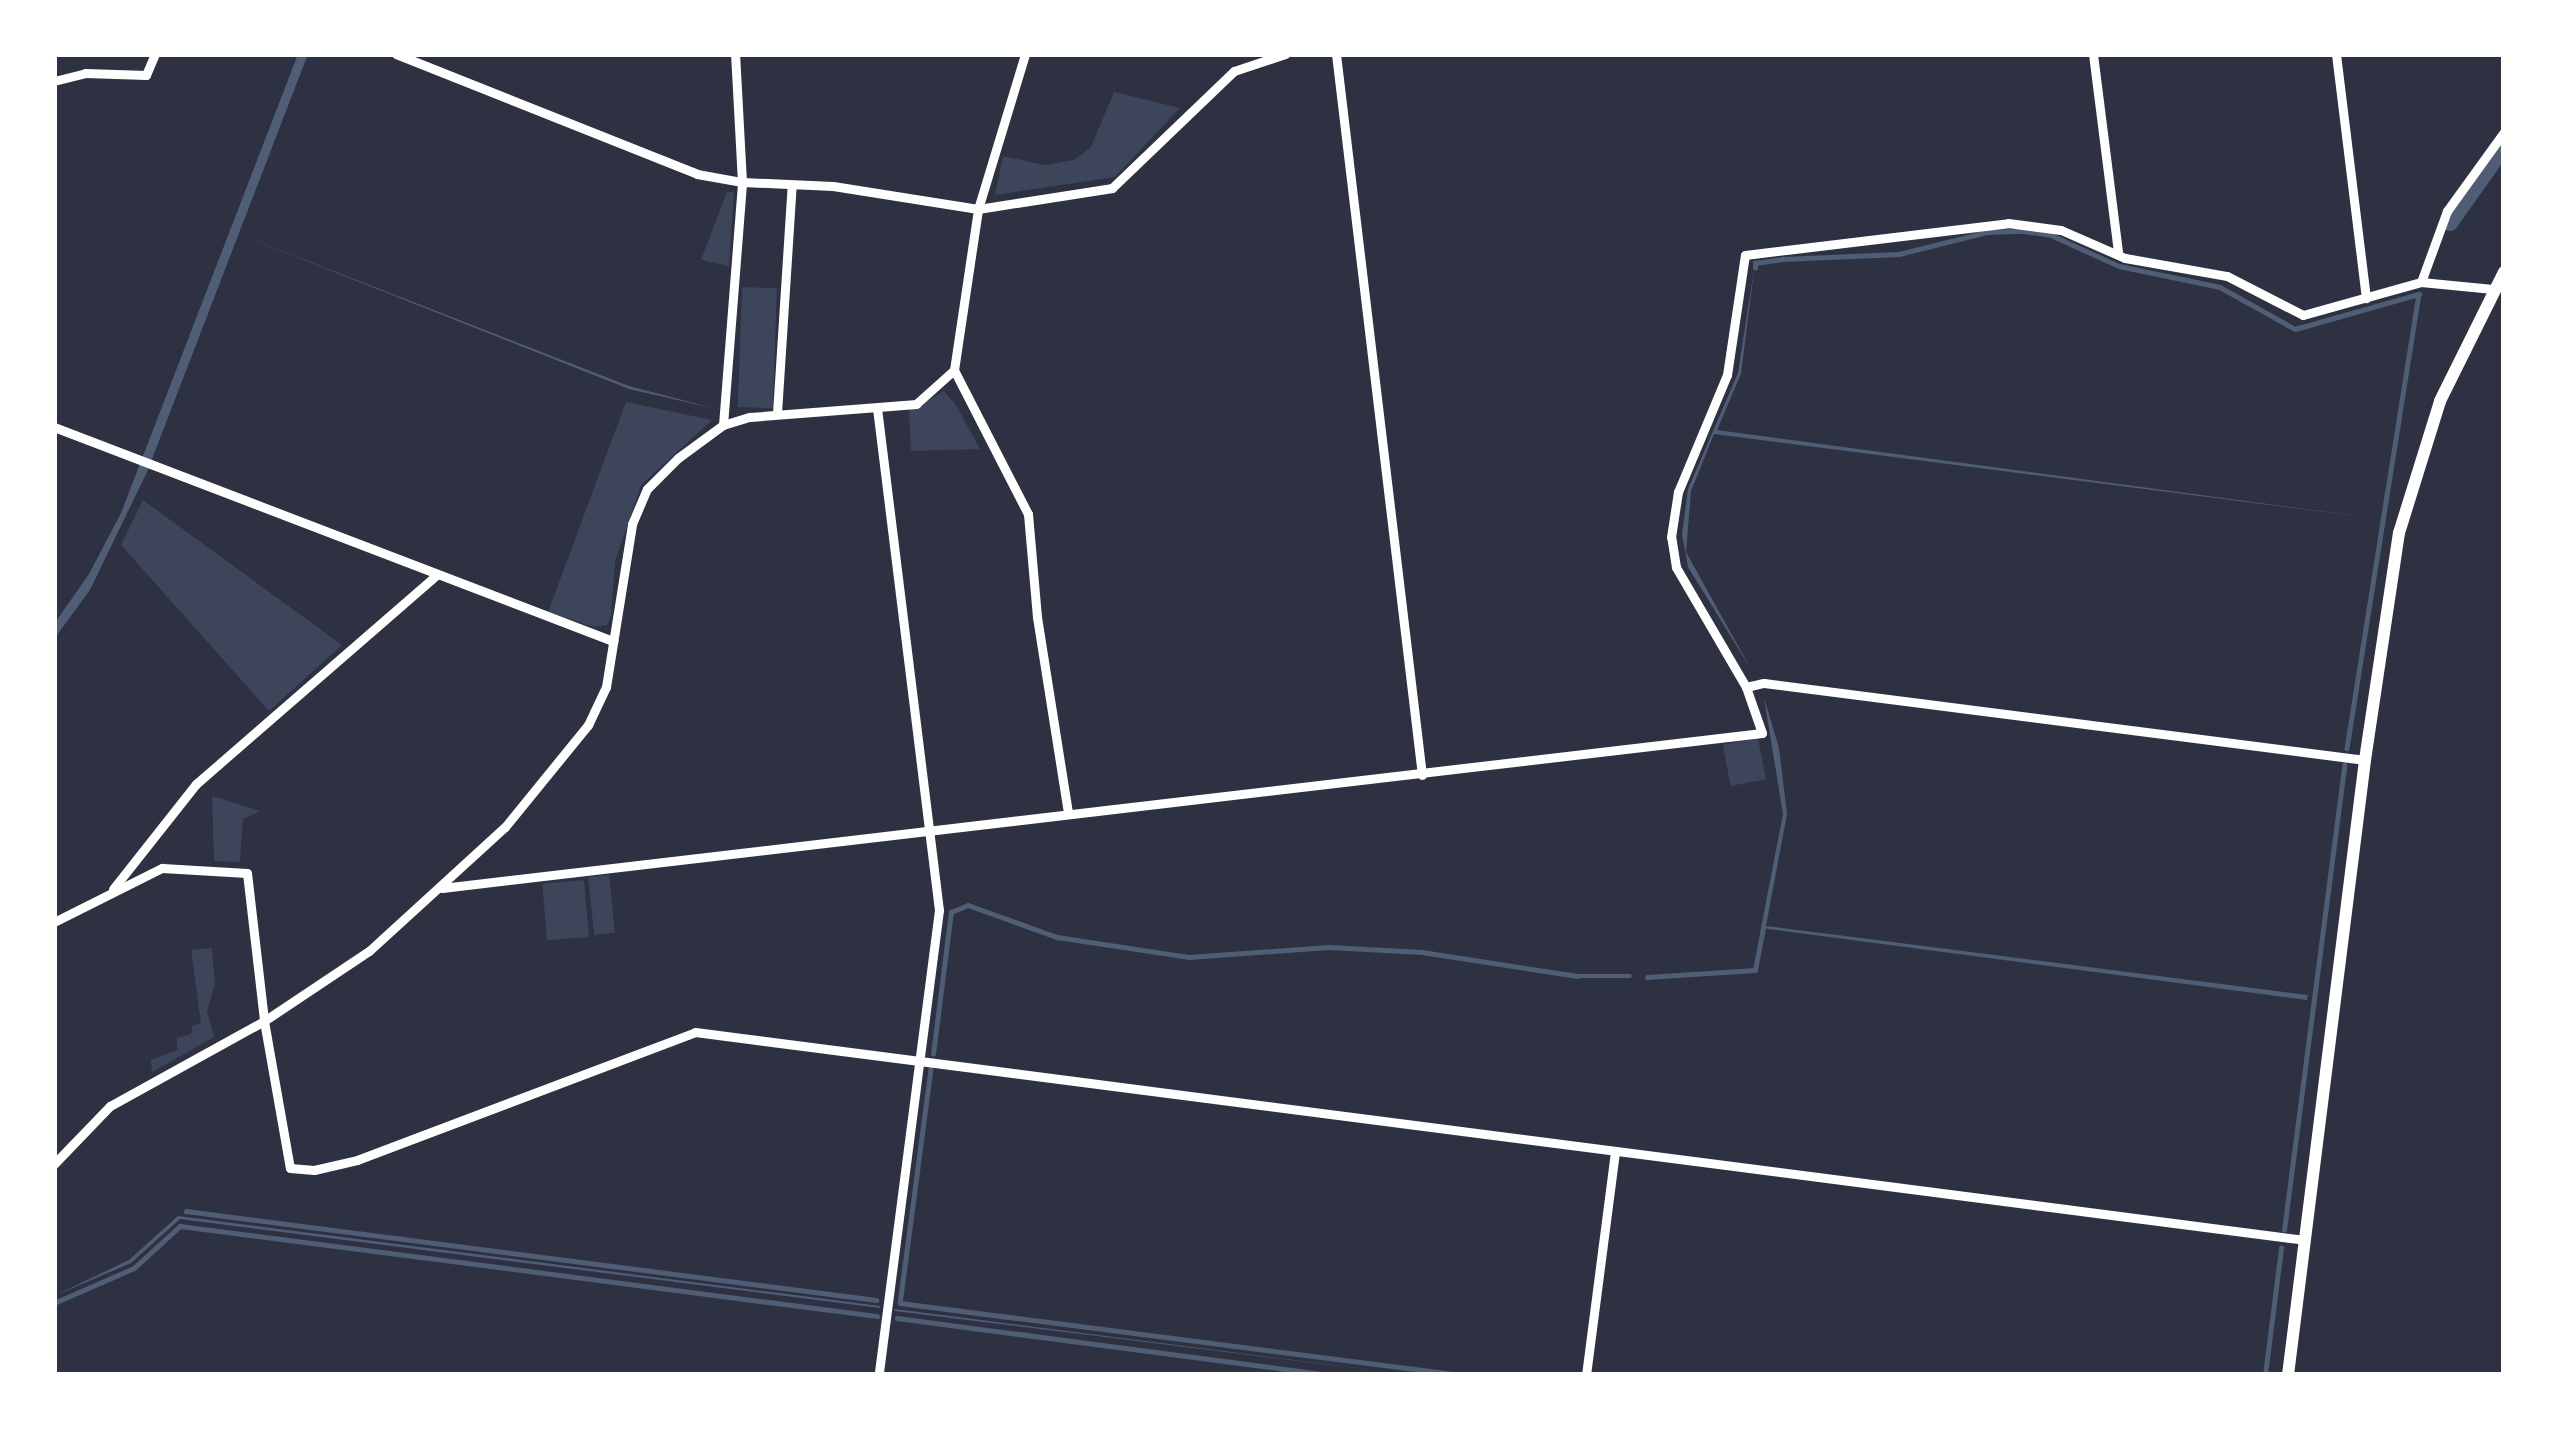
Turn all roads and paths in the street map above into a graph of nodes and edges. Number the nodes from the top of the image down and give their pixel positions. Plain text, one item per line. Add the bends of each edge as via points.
1 (155, 54) edge
2 (396, 54) edge
3 (735, 54) edge
4 (1025, 54) edge
5 (1285, 54) edge
6 (1336, 54) edge
7 (2093, 54) edge
8 (2336, 54) edge
9 (54, 81) edge
10 (2504, 132) edge
11 (742, 182) junction
12 (793, 184) junction
13 (978, 209) junction
14 (2118, 251) junction
15 (2504, 272) edge
16 (2422, 282) junction
17 (2493, 289) junction
18 (2366, 298) junction
19 (954, 370) junction
20 (877, 408) junction
21 (777, 412) junction
22 (723, 425) junction
23 (54, 427) edge
24 (435, 576) junction
25 (613, 641) junction
26 (1746, 687) junction
27 (2365, 760) junction
28 (1422, 775) junction
29 (1068, 813) junction
30 (928, 832) junction
31 (442, 889) junction
32 (111, 891) junction
33 (54, 922) edge
34 (264, 1022) junction
35 (920, 1058) junction
36 (1615, 1152) junction
37 (54, 1164) edge
38 (2306, 1240) junction
39 (879, 1375) edge
40 (1586, 1375) edge
41 (2288, 1375) edge

1 - 9 street via 146,75
2 - 11 street via 697,173
3 - 11 street
4 - 13 street
5 - 13 street via 1234,71 1112,188
6 - 28 street
7 - 14 street
8 - 18 street
10 - 16 street via 2447,211
11 - 12 street
11 - 22 street
12 - 13 street
12 - 21 street
13 - 19 street
14 - 18 street via 2227,276 2303,315
14 - 26 street via 2061,230 2008,224 1745,255 1726,375 1678,491 1671,538 1682,578
15 - 17 main road
16 - 17 street
16 - 18 street
17 - 27 main road via 2440,401 2399,533
19 - 20 street via 916,404
19 - 29 street via 1028,514
20 - 21 street
20 - 30 street
21 - 22 street
22 - 25 street via 647,489 632,524
23 - 24 street
24 - 25 street
24 - 32 street via 196,784
25 - 31 street via 606,687 588,725
26 - 27 street via 1764,683
26 - 28 street via 1762,733
27 - 38 main road
28 - 29 street
29 - 30 street
30 - 31 street
30 - 35 street via 939,910
31 - 34 street
32 - 33 street
32 - 34 street via 162,868 247,873
34 - 35 street via 290,1168 314,1170 695,1031
34 - 37 street via 110,1106
35 - 36 street
35 - 39 street
36 - 38 street
36 - 40 street
38 - 41 main road

